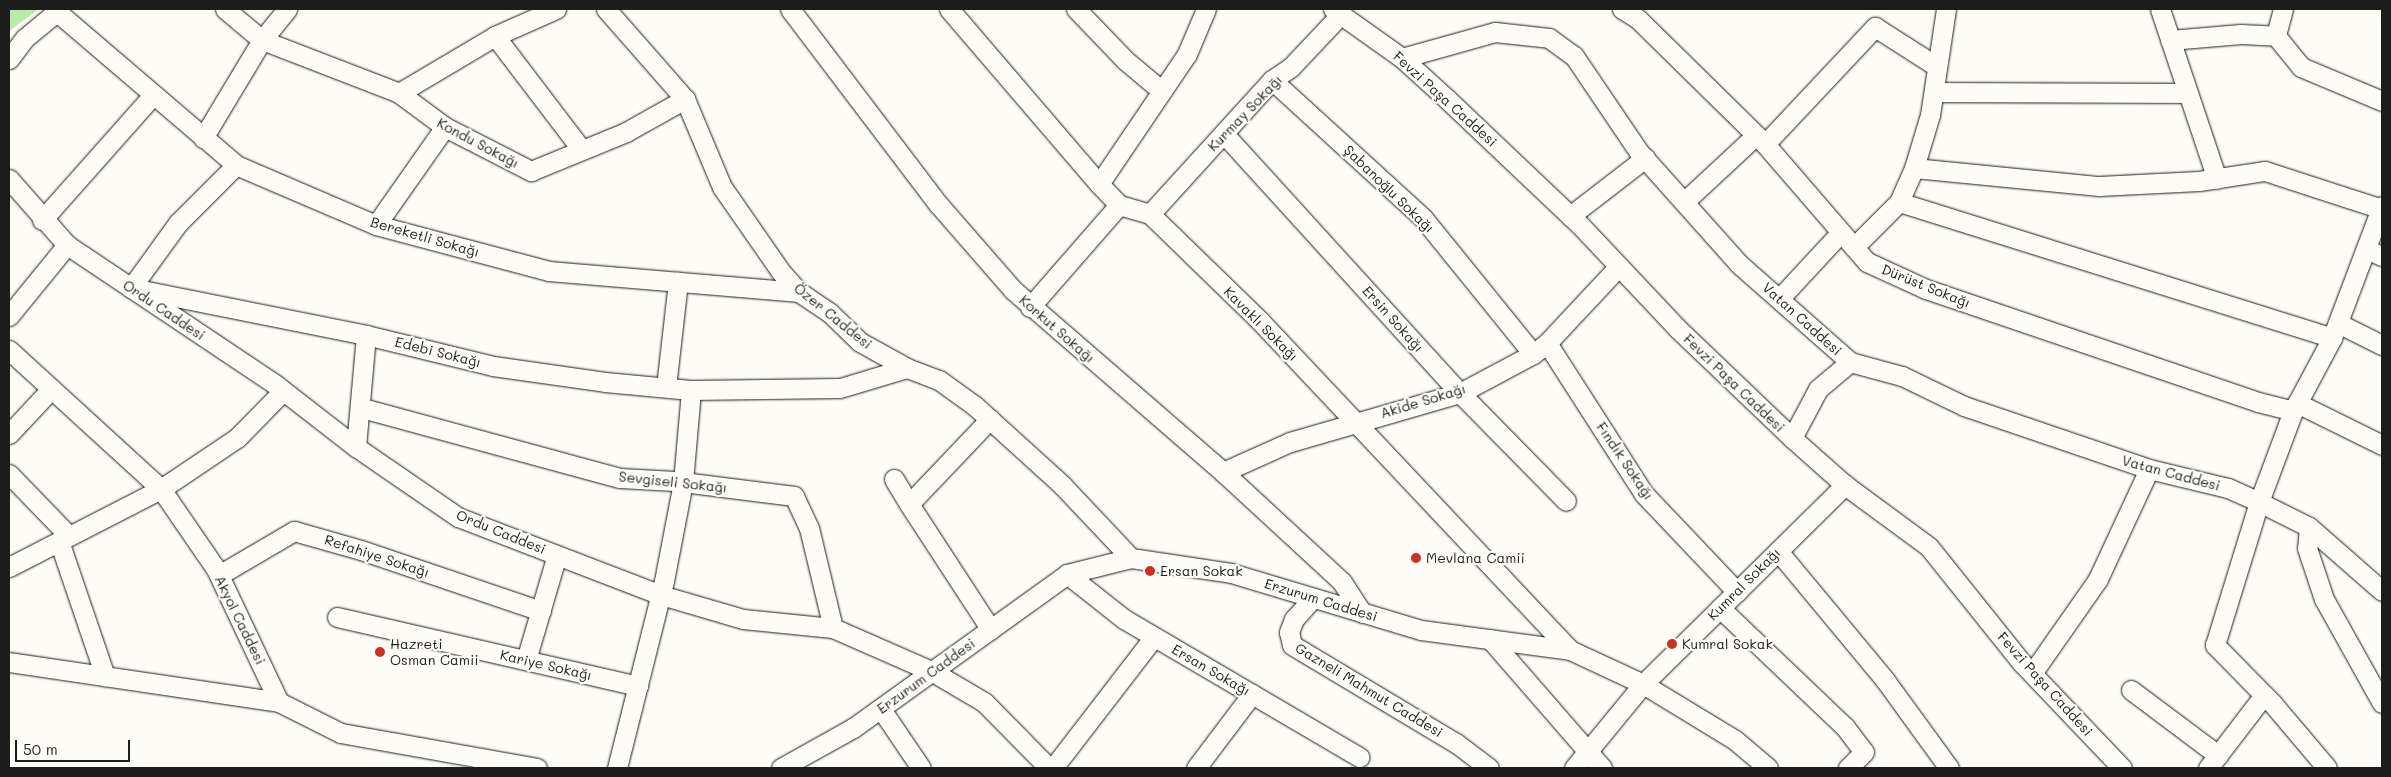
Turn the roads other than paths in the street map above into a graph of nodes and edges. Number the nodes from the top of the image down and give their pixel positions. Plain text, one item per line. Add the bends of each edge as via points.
1 (225, 9) edge
2 (288, 9) edge
3 (556, 9) edge
4 (606, 9) edge
5 (790, 9) edge
6 (949, 9) edge
7 (1076, 9) edge
8 (1206, 9) edge
9 (1622, 9) edge
10 (1946, 9) edge
11 (2160, 9) edge
12 (2283, 9) edge
13 (58, 10) edge
14 (1337, 11) edge
15 (496, 36) junction
16 (2276, 36) junction
17 (262, 40) junction
18 (2170, 40) junction
19 (1402, 58) junction
20 (9, 59) edge
21 (1936, 66) junction
22 (1272, 80) junction
23 (1162, 91) junction
24 (1934, 92) junction
25 (399, 93) junction
26 (2187, 93) junction
27 (153, 95) junction
28 (685, 99) junction
29 (2382, 101) edge
30 (445, 128) junction
31 (1224, 134) junction
32 (203, 138) junction
33 (1760, 140) junction
34 (581, 149) junction
35 (1645, 158) junction
36 (236, 166) junction
37 (1914, 168) junction
38 (2217, 178) junction
39 (9, 179) edge
40 (1099, 184) junction
41 (1684, 202) junction
42 (1899, 202) junction
43 (1119, 205) junction
44 (2382, 208) edge
45 (1150, 214) junction
46 (1570, 216) junction
47 (42, 220) junction
48 (376, 225) junction
49 (1841, 232) junction
50 (67, 245) junction
51 (1854, 246) junction
52 (2374, 253) edge
53 (1619, 266) junction
54 (678, 282) junction
55 (131, 288) junction
56 (799, 292) junction
57 (1779, 299) junction
58 (1030, 307) junction
59 (9, 316) edge
60 (2335, 330) junction
61 (366, 335) junction
62 (2382, 345) edge
63 (1540, 348) junction
64 (9, 350) edge
65 (1850, 362) junction
66 (907, 368) junction
67 (666, 387) junction
68 (51, 389) junction
69 (691, 390) junction
70 (284, 391) junction
71 (1460, 393) junction
72 (2295, 407) junction
73 (362, 408) junction
74 (990, 419) junction
75 (1355, 422) junction
76 (9, 434) edge
77 (1792, 438) junction
78 (2382, 445) edge
79 (356, 447) junction
80 (2149, 469) junction
81 (1223, 472) junction
82 (9, 474) edge
83 (894, 478) dead end
84 (683, 482) junction
85 (1845, 485) junction
86 (161, 488) junction
87 (1566, 502) dead end
88 (2259, 502) junction
89 (909, 504) junction
90 (2309, 527) junction
91 (64, 538) junction
92 (1778, 551) junction
93 (558, 555) junction
94 (1131, 558) junction
95 (9, 566) edge
96 (219, 574) junction
97 (1067, 574) junction
98 (2379, 582) edge
99 (1737, 592) junction
100 (661, 595) junction
101 (1313, 598) junction
102 (1720, 608) junction
103 (541, 611) junction
104 (1362, 613) junction
105 (336, 617) dead end
106 (833, 628) junction
107 (991, 630) junction
108 (1154, 637) junction
109 (1490, 639) junction
110 (1570, 650) junction
111 (526, 660) junction
112 (9, 662) edge
113 (933, 672) junction
114 (2032, 672) junction
115 (105, 676) junction
116 (1643, 684) junction
117 (638, 686) junction
118 (2131, 690) dead end
119 (1252, 694) junction
120 (2264, 695) junction
121 (278, 702) junction
122 (2382, 703) edge
123 (881, 709) junction
124 (1588, 754) junction
125 (1360, 757) dead end
126 (2213, 762) edge
127 (537, 768) edge
128 (617, 768) edge
129 (781, 768) edge
130 (921, 768) edge
131 (1051, 768) edge
132 (1196, 768) edge
133 (1489, 768) edge
134 (1574, 768) edge
135 (1602, 768) edge
136 (1768, 768) edge
137 (1848, 768) edge
138 (1949, 768) edge
139 (2122, 768) edge
140 (2327, 768) edge

1 - 17 street, Kondu Sokağı
2 - 17 street
3 - 15 street
4 - 28 street, Özer Caddesi
5 - 58 street, Korkut Sokağı via 938,204
6 - 40 street
7 - 23 street via 1125,60
8 - 23 street via 1187,54
9 - 33 street, Dürüst Sokağı via 1638,19
10 - 21 street
11 - 18 street
12 - 16 street
13 - 20 street via 25,38
13 - 27 street, Bereketli Sokağı
14 - 19 street, Fevzi Paşa Caddesi
14 - 22 street, Kurmay Sokağı via 1290,68
15 - 25 street
15 - 34 street
16 - 18 street via 2241,34
16 - 29 street via 2301,67
17 - 25 street, Kondu Sokağı
17 - 32 street
18 - 26 street
19 - 35 street, Vatan Caddesi via 1495,32 1549,38 1574,56
19 - 46 street, Fevzi Paşa Caddesi
21 - 24 street
21 - 33 street via 1875,27
22 - 31 street, Kurmay Sokağı
22 - 63 street, Şabanoğlu Sokağı via 1423,218
23 - 40 street
24 - 26 street
24 - 37 street
25 - 30 street, Kondu Sokağı
26 - 38 street
27 - 32 street, Bereketli Sokağı
27 - 47 street
28 - 34 street, Kondu Sokağı via 626,132
28 - 56 street, Özer Caddesi via 722,187 781,272
30 - 34 street, Kondu Sokağı via 531,171
30 - 48 street
31 - 45 street, Kurmay Sokağı
31 - 71 street, Ersin Sokağı
32 - 36 street, Bereketli Sokağı
33 - 41 street
33 - 49 street, Dürüst Sokağı
35 - 41 street, Vatan Caddesi
35 - 46 street
36 - 48 street, Bereketli Sokağı
36 - 55 street via 178,223
37 - 38 street via 2099,186
37 - 42 street
38 - 44 street via 2265,171
39 - 47 street, Ordu Caddesi
40 - 43 street
41 - 57 street, Vatan Caddesi via 1739,264
42 - 51 street
42 - 60 street
43 - 45 street, Kavaklı Sokağı
43 - 58 street
44 - 52 street
45 - 75 street, Kavaklı Sokağı via 1260,321
46 - 53 street, Fevzi Paşa Caddesi
47 - 50 street, Ordu Caddesi
48 - 54 street, Bereketli Sokağı via 549,271
49 - 51 street, Dürüst Sokağı
49 - 57 street
50 - 55 street, Ordu Caddesi
50 - 59 street
51 - 72 street, Dürüst Sokağı via 1867,262 1926,289 2258,402
52 - 60 street
53 - 63 street, Akide Sokağı
53 - 77 street, Fevzi Paşa Caddesi via 1678,329
54 - 56 street, Bereketli Sokağı
54 - 67 street
55 - 61 street, Edebi Sokağı
55 - 70 street, Ordu Caddesi
56 - 66 street, Özer Caddesi via 829,312 860,342
57 - 65 street, Vatan Caddesi
58 - 81 street, Korkut Sokağı
60 - 62 street
60 - 72 street
61 - 67 street, Edebi Sokağı via 493,366
61 - 73 street
63 - 71 street, Akide Sokağı
63 - 99 street, Fındık Sokağı via 1644,494
64 - 68 street, Akyol Caddesi
65 - 77 street via 1818,389
65 - 80 street, Vatan Caddesi via 1902,376 1964,406
66 - 69 street, Edebi Sokağı via 840,388
66 - 74 street, Özer Caddesi via 939,380
67 - 69 street, Edebi Sokağı
68 - 76 street
68 - 86 street, Akyol Caddesi
69 - 84 street
70 - 79 street, Ordu Caddesi
70 - 86 street via 237,438
71 - 75 street, Akide Sokağı
71 - 87 street, Ersin Sokağı
72 - 78 street, Dürüst Sokağı
72 - 88 street
73 - 79 street
73 - 84 street, Sevgiseli Sokağı via 620,478
74 - 89 street
74 - 94 street, Özer Caddesi via 1062,485
75 - 81 street, Akide Sokağı via 1290,442
75 - 110 street, Kavaklı Sokağı
77 - 85 street, Fevzi Paşa Caddesi
79 - 93 street, Ordu Caddesi via 458,517
80 - 88 street, Vatan Caddesi via 2228,488
80 - 114 street via 2098,579
81 - 104 street, Korkut Sokağı via 1342,582
82 - 91 street
83 - 89 street
84 - 100 street
84 - 106 street, Sevgiseli Sokağı via 794,496 810,528
85 - 92 street, Kumral Sokağı
85 - 114 street, Fevzi Paşa Caddesi via 1929,547
86 - 91 street
86 - 96 street, Akyol Caddesi
88 - 90 street, Vatan Caddesi
88 - 120 street via 2215,645
89 - 107 street
90 - 98 street, Vatan Caddesi
90 - 122 street via 2307,548 2324,600
91 - 95 street
91 - 115 street
92 - 99 street, Kumral Sokağı
92 - 138 street via 1885,680
93 - 100 street, Ordu Caddesi
93 - 103 street
94 - 97 street, Erzurum Caddesi
94 - 101 street, Erzurum Caddesi via 1231,573
96 - 103 street, Refahiye Sokağı via 294,531 362,550
96 - 121 street, Akyol Caddesi
97 - 107 street, Erzurum Caddesi
97 - 108 street, Ersan Sokağı via 1124,619
99 - 102 street, Kumral Sokağı
100 - 106 street, Ordu Caddesi via 744,619
100 - 117 street
101 - 104 street, Erzurum Caddesi
101 - 133 street, Gazneli Mahmut Caddesi via 1294,619 1289,632 1292,645 1456,743
102 - 116 street, Kumral Sokağı
102 - 137 street via 1846,727 1864,752
103 - 111 street
104 - 109 street, Erzurum Caddesi via 1420,630
105 - 111 street, Kariye Sokağı
106 - 113 street, Ordu Caddesi
107 - 113 street, Erzurum Caddesi
108 - 119 street, Ersan Sokağı
108 - 131 street
109 - 110 street, Erzurum Caddesi
109 - 124 street
110 - 116 street, Erzurum Caddesi
111 - 117 street, Kariye Sokağı
112 - 115 street
113 - 123 street, Erzurum Caddesi
113 - 131 street, Ordu Caddesi via 984,702
114 - 139 street, Fevzi Paşa Caddesi
115 - 121 street
116 - 124 street, Kumral Sokağı
116 - 136 street, Erzurum Caddesi via 1735,740
117 - 128 street
118 - 126 street
119 - 125 street, Ersan Sokağı
119 - 132 street
120 - 126 street
120 - 140 street
121 - 127 street via 341,733
123 - 129 street, Erzurum Caddesi
123 - 130 street
124 - 134 street, Kumral Sokağı
124 - 135 street

